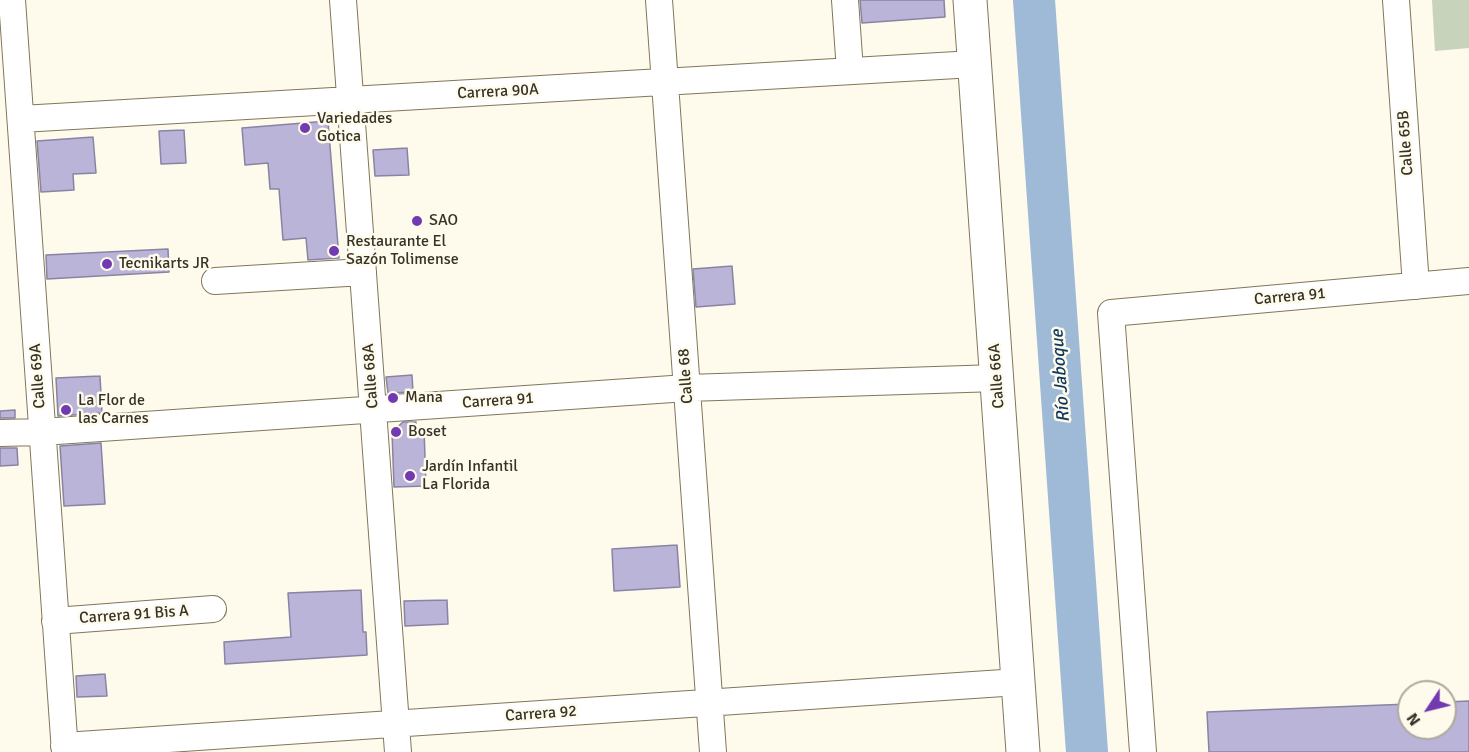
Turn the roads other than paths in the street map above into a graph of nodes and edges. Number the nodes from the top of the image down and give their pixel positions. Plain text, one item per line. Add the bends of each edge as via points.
1 (12, 0) edge
2 (343, 0) edge
3 (659, 0) edge
4 (845, 0) edge
5 (970, 0) edge
6 (1396, 0) edge
7 (974, 64) junction
8 (850, 71) junction
9 (665, 82) junction
10 (350, 100) junction
11 (21, 119) junction
12 (363, 272) junction
13 (215, 281) dead end
14 (1469, 281) edge
15 (1416, 286) junction
16 (997, 378) junction
17 (687, 388) junction
18 (373, 410) junction
19 (42, 432) junction
20 (0, 433) edge
21 (213, 609) dead end
22 (55, 621) junction
23 (1018, 682) junction
24 (709, 703) junction
25 (396, 724) junction
26 (64, 749) edge
27 (398, 752) edge
28 (713, 752) edge
29 (1023, 752) edge
30 (1143, 752) edge

1 - 11 street, Calle 69A
2 - 10 street, Calle 68A
3 - 9 street, Calle 68
4 - 8 street
5 - 7 street, Calle 66A
6 - 15 street, Calle 65B
7 - 8 street, Carrera 90A
7 - 16 street, Calle 66A
8 - 9 street, Carrera 90A
9 - 10 street, Carrera 90A
9 - 17 street, Calle 68
10 - 11 street, Carrera 90A
10 - 12 street, Calle 68A
11 - 19 street, Calle 69A
12 - 13 street
12 - 18 street, Calle 68A
14 - 15 street, Carrera 91
15 - 30 street, Carrera 91 via 1111,313
16 - 17 street, Carrera 91
16 - 23 street, Calle 66A
17 - 18 street, Carrera 91
17 - 24 street, Calle 68
18 - 19 street, Carrera 91
18 - 25 street, Calle 68A
19 - 20 street, Carrera 91
19 - 22 street, Calle 69A
21 - 22 street, Carrera 91 Bis A
22 - 26 street, Calle 69A
23 - 24 street, Carrera 92
23 - 29 street, Calle 66A
24 - 25 street, Carrera 92
24 - 28 street, Calle 68
25 - 26 street, Carrera 92
25 - 27 street, Calle 68A

